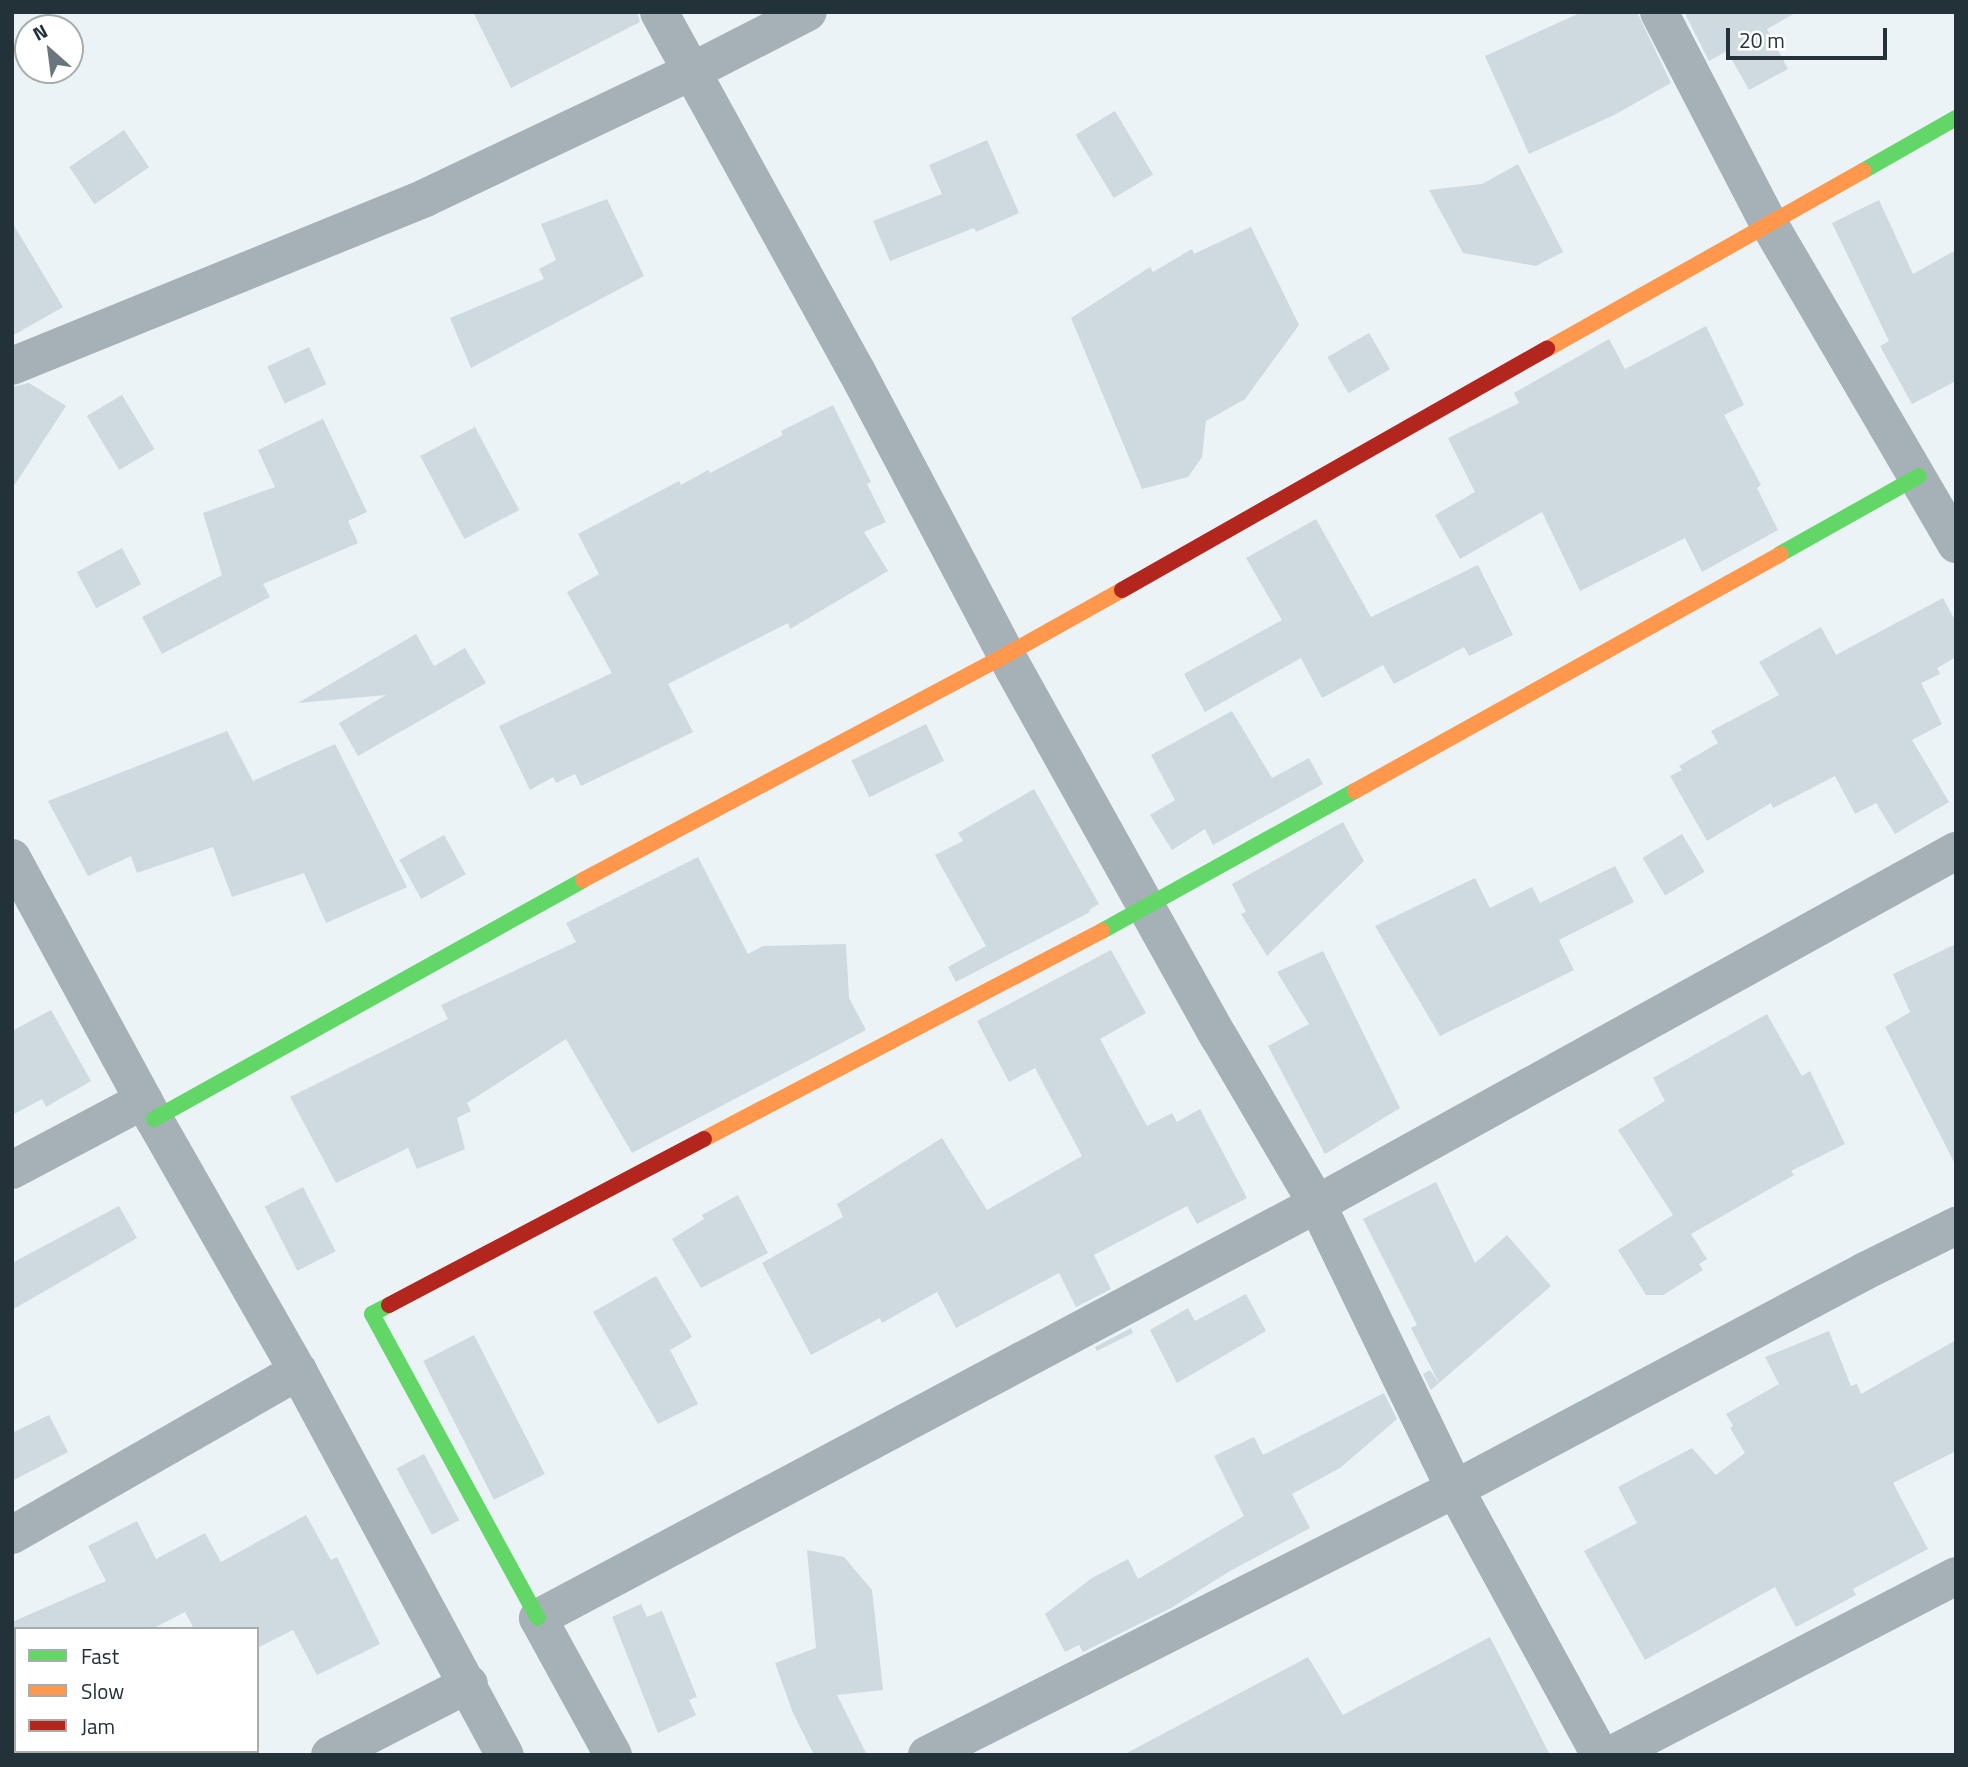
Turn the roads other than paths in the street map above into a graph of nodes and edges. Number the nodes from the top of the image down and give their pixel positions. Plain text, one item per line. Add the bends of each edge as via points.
1 (659, 12) edge
2 (808, 12) edge
3 (1659, 12) edge
4 (693, 71) junction
5 (1956, 118) edge
6 (1768, 222) junction
7 (12, 366) edge
8 (1919, 476) junction
9 (1956, 544) edge
10 (1006, 655) junction
11 (1956, 851) edge
12 (12, 858) edge
13 (1147, 907) junction
14 (149, 1109) junction
15 (12, 1170) edge
16 (1317, 1204) junction
17 (1956, 1226) edge
18 (298, 1371) junction
19 (1455, 1489) junction
20 (12, 1535) edge
21 (1956, 1576) edge
22 (538, 1618) junction
23 (469, 1684) junction
24 (330, 1755) edge
25 (505, 1755) edge
26 (613, 1755) edge
27 (927, 1755) edge
28 (1600, 1755) edge
29 (1611, 1755) edge

1 - 4 street
2 - 4 street
3 - 6 street
4 - 7 street via 425,198
4 - 10 street
5 - 6 street
6 - 8 street
6 - 10 street
8 - 9 street
8 - 13 street
10 - 13 street
10 - 14 street
11 - 16 street
12 - 14 street
13 - 16 street
13 - 22 street via 372,1314
14 - 15 street
14 - 18 street
16 - 19 street
16 - 22 street
17 - 19 street
18 - 20 street
18 - 23 street
19 - 27 street
19 - 28 street
21 - 29 street
22 - 26 street
23 - 24 street
23 - 25 street

